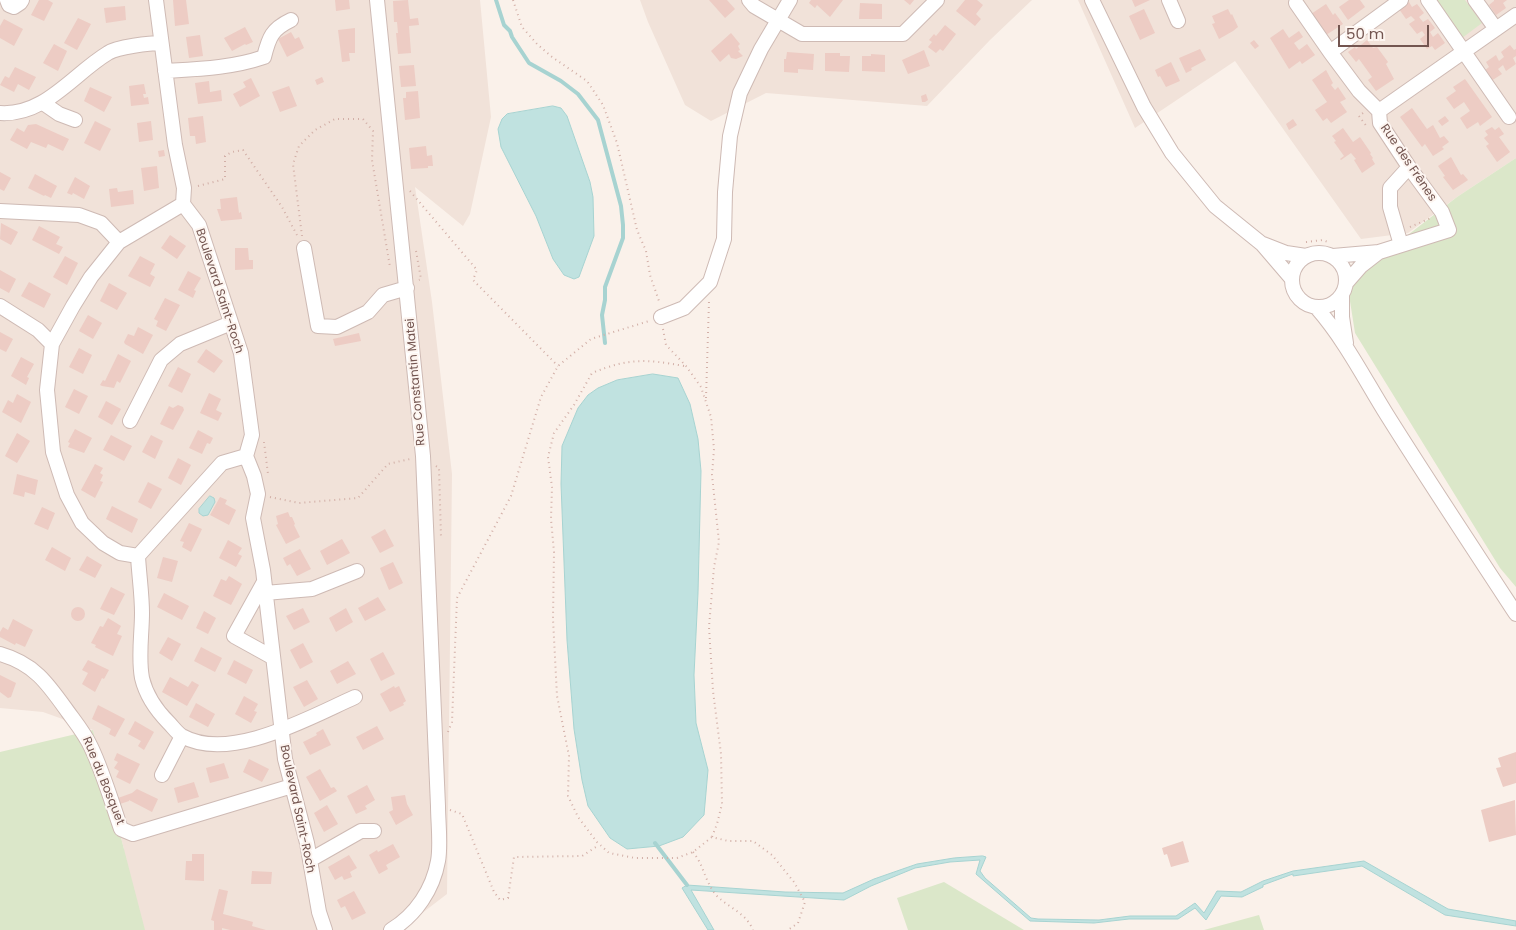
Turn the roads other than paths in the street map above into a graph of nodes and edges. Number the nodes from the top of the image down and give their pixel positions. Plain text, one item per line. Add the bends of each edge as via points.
1 (7, 0) edge
2 (22, 0) edge
3 (156, 0) edge
4 (377, 0) edge
5 (749, 0) edge
6 (790, 0) edge
7 (937, 0) edge
8 (1092, 0) edge
9 (1169, 0) edge
10 (1401, 0) edge
11 (1428, 0) edge
12 (1475, 0) edge
13 (1296, 3) dead end
14 (1516, 15) edge
15 (291, 20) dead end
16 (779, 20) junction
17 (1178, 21) dead end
18 (1496, 29) junction
19 (161, 42) junction
20 (1330, 52) junction
21 (1464, 52) junction
22 (165, 71) junction
23 (43, 103) junction
24 (1379, 111) junction
25 (0, 113) edge
26 (1509, 117) dead end
27 (75, 120) dead end
28 (1409, 166) junction
29 (184, 204) junction
30 (0, 211) edge
31 (1400, 238) junction
32 (119, 242) junction
33 (1262, 244) junction
34 (304, 248) road end
35 (1304, 249) junction
36 (1332, 250) junction
37 (1379, 252) junction
38 (1292, 279) junction
39 (1347, 282) junction
40 (406, 288) junction
41 (1342, 296) junction
42 (0, 306) edge
43 (1316, 307) junction
44 (661, 317) road end
45 (231, 323) junction
46 (52, 344) junction
47 (1347, 347) junction
48 (130, 421) dead end
49 (246, 456) junction
50 (138, 556) junction
51 (357, 571) dead end
52 (265, 588) junction
53 (1516, 614) edge
54 (0, 654) edge
55 (272, 657) junction
56 (354, 697) dead end
57 (281, 730) junction
58 (182, 736) junction
59 (162, 775) dead end
60 (292, 786) junction
61 (374, 831) dead end
62 (310, 860) junction
63 (324, 930) edge
64 (391, 930) edge

1 - 2 street via 14,7
3 - 19 street
4 - 40 street, Rue Constantin Matei
5 - 16 street
6 - 16 street
7 - 16 street via 903,34 802,34
8 - 33 street via 1144,107 1172,153 1215,206
9 - 17 street
10 - 20 street
11 - 21 street
12 - 18 street
13 - 20 street
14 - 18 street, Rue des Frênes
15 - 22 street via 272,33 264,57 244,64
16 - 44 street via 740,93 730,136 724,239 710,282 684,308
18 - 21 street, Rue des Frênes
19 - 22 street
19 - 23 street via 110,51
20 - 24 street via 1359,91
21 - 24 street, Rue des Frênes
21 - 26 street
22 - 29 street
23 - 25 street via 14,114
23 - 27 street
24 - 28 street, Rue des Frênes via 1380,123
28 - 31 street via 1390,188 1390,207
28 - 31 street, Rue des Frênes via 1442,212 1449,230
29 - 32 street
29 - 45 street, Boulevard Saint-Roch via 199,226
30 - 32 street via 79,215 102,223
31 - 37 street
32 - 46 street via 72,306
33 - 35 street via 1286,253
33 - 38 street
34 - 40 street via 318,326 338,327 368,312 383,295
35 - 36 street via 1315,253
35 - 38 street
36 - 37 street
36 - 39 street via 1342,264
37 - 39 street
38 - 43 street via 1296,294 1308,305
39 - 41 street
40 - 64 street, Rue Constantin Matei via 423,456 439,860 433,880 411,915
41 - 43 street via 1330,305
41 - 47 street
42 - 46 street via 38,330
43 - 47 street
45 - 48 street via 180,344 161,360
45 - 49 street, Boulevard Saint-Roch via 241,352 252,435
46 - 50 street via 47,390 52,452 67,495 82,523 103,543 120,553
47 - 53 street via 1387,415
49 - 50 street via 222,463
49 - 52 street, Boulevard Saint-Roch via 258,494 253,518
50 - 58 street via 142,677 153,704
51 - 52 street via 312,590
52 - 55 street, Boulevard Saint-Roch
52 - 55 street via 234,636
54 - 60 street, Rue du Bosquet via 29,667 46,681 91,747 122,829 133,834
55 - 57 street, Boulevard Saint-Roch
56 - 57 street
57 - 58 street via 218,746
57 - 60 street, Boulevard Saint-Roch
58 - 59 street
60 - 62 street, Boulevard Saint-Roch
61 - 62 street via 362,830
62 - 63 street, Boulevard Saint-Roch

